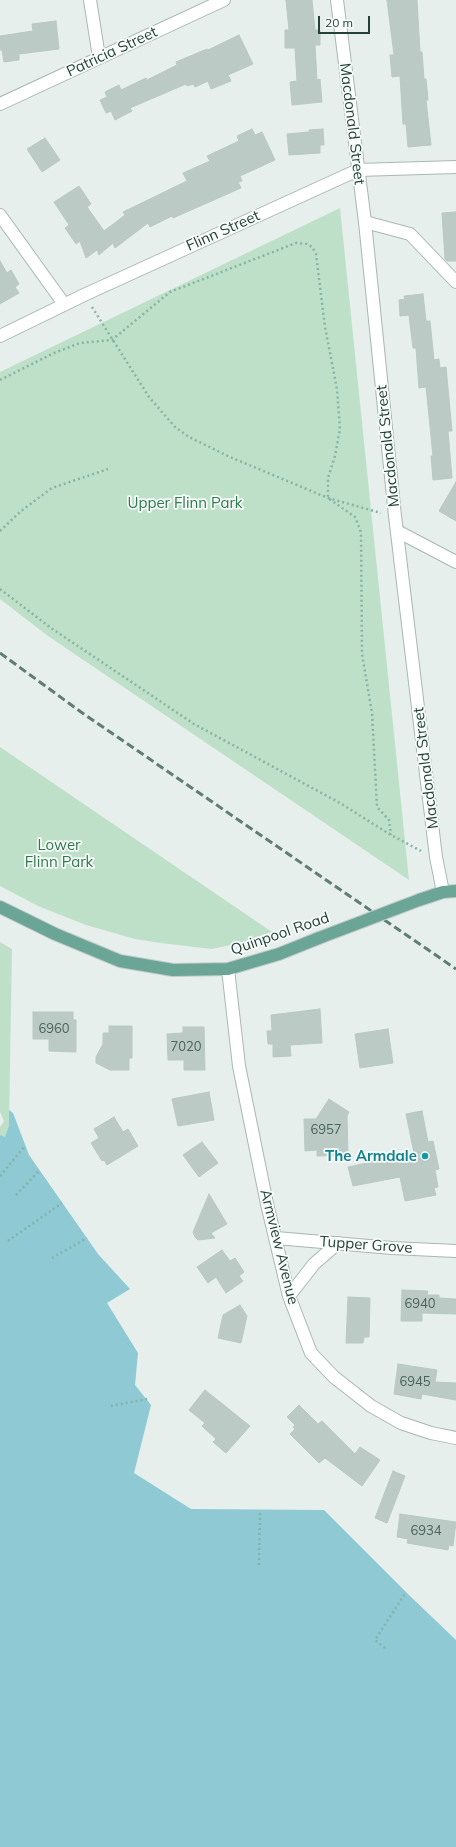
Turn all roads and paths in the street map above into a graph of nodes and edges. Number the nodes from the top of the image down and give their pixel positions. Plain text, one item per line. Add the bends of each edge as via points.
1 (90, 0) edge
2 (224, 0) edge
3 (337, 0) edge
4 (99, 57) junction
5 (0, 104) edge
6 (456, 167) edge
7 (358, 170) junction
8 (0, 215) edge
9 (365, 222) junction
10 (456, 282) edge
11 (84, 295) junction
12 (64, 304) junction
13 (0, 336) edge
14 (112, 340) junction
15 (0, 380) edge
16 (108, 469) dead end
17 (328, 498) junction
18 (395, 516) junction
19 (0, 531) edge
20 (396, 531) junction
21 (456, 562) edge
22 (0, 589) edge
23 (391, 835) junction
24 (436, 856) junction
25 (456, 891) edge
26 (443, 892) junction
27 (0, 906) edge
28 (228, 969) junction
29 (25, 1146) dead end
30 (39, 1171) dead end
31 (0, 1176) edge
32 (16, 1195) dead end
33 (62, 1203) dead end
34 (87, 1238) dead end
35 (276, 1238) junction
36 (8, 1241) dead end
37 (338, 1243) junction
38 (456, 1251) edge
39 (52, 1258) dead end
40 (289, 1296) junction
41 (147, 1399) dead end
42 (111, 1406) dead end
43 (456, 1438) edge
44 (260, 1510) dead end
45 (259, 1565) dead end
46 (406, 1592) dead end
47 (385, 1648) dead end

1 - 4 street
2 - 4 street, Patricia Street
3 - 7 street, Macdonald Street
4 - 5 street, Patricia Street
6 - 7 street, Flinn Street
7 - 9 street, Macdonald Street
7 - 11 street, Flinn Street
8 - 12 street
9 - 10 street via 410,234
9 - 18 street, Macdonald Street
11 - 12 street, Flinn Street
11 - 14 path
12 - 13 street, Flinn Street
14 - 15 path via 80,343
14 - 17 path via 149,397 175,426 189,437
14 - 17 path via 170,292 296,243 312,247 316,254 325,326 337,389 340,429 328,478
16 - 19 path via 52,488 21,511
17 - 18 path
17 - 23 path via 355,517 361,532 362,654 372,713 377,807 389,820
18 - 20 street, Macdonald Street
20 - 21 street
20 - 24 street, Macdonald Street
22 - 23 path via 51,628 194,724 340,803
23 - 24 path via 417,850
24 - 26 street, Macdonald Street
25 - 26 main road, Quinpool Road
26 - 28 main road, Quinpool Road, bridge via 278,954
27 - 28 main road, Quinpool Road via 55,934 120,960 173,970
28 - 35 street, Armview Avenue via 239,1066
29 - 31 path
30 - 32 path
33 - 36 path
34 - 39 path
35 - 37 street, Tupper Grove
35 - 40 street, Armview Avenue
37 - 38 street, Tupper Grove
37 - 40 street via 314,1264
40 - 43 street, Armview Avenue via 311,1353 334,1377 371,1406 401,1423
41 - 42 path
44 - 45 path
46 - 47 path via 375,1640

